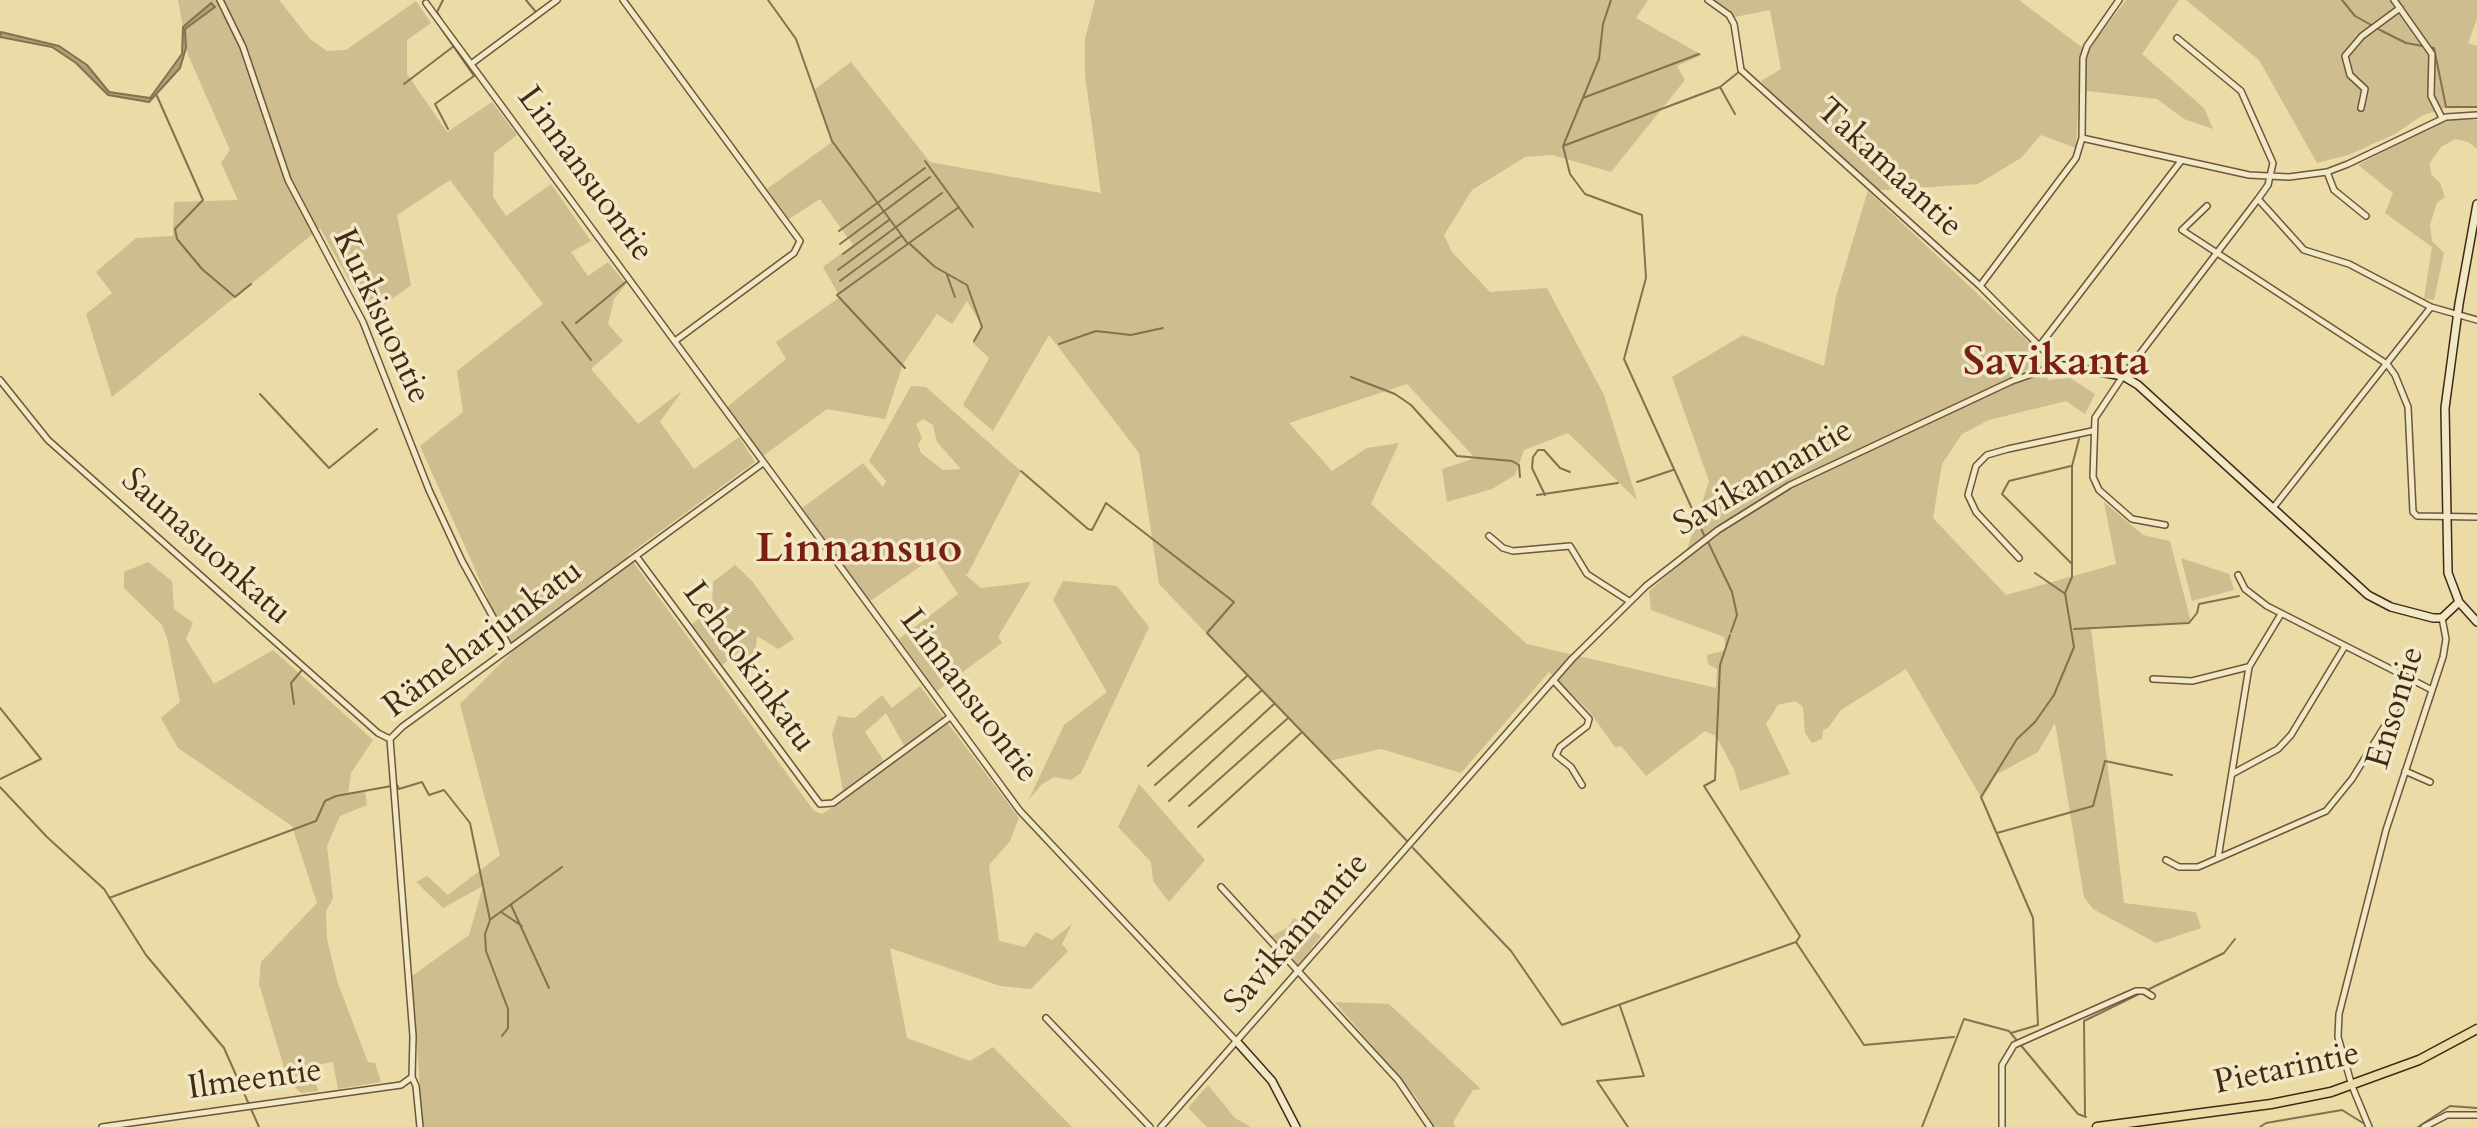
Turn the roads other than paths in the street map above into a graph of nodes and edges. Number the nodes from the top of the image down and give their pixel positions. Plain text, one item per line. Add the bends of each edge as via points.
1 (220, 0) edge
2 (557, 0) edge
3 (623, 0) edge
4 (1708, 0) edge
5 (2119, 0) edge
6 (2394, 0) edge
7 (426, 3) dead end
8 (2400, 8) junction
9 (2177, 38) dead end
10 (471, 64) junction
11 (2361, 108) dead end
12 (2477, 115) edge
13 (2442, 118) junction
14 (2082, 138) junction
15 (2181, 161) junction
16 (2327, 172) junction
17 (2271, 176) junction
18 (2258, 199) junction
19 (2477, 204) edge
20 (2207, 206) dead end
21 (2366, 216) dead end
22 (2217, 253) junction
23 (1980, 286) junction
24 (2431, 307) junction
25 (2457, 314) junction
26 (2477, 320) edge
27 (675, 341) junction
28 (2041, 344) junction
29 (2387, 364) junction
30 (2058, 365) junction
31 (2123, 376) junction
32 (0, 380) edge
33 (2092, 431) junction
34 (763, 463) junction
35 (2273, 509) junction
36 (2447, 516) junction
37 (2477, 517) edge
38 (2165, 525) dead end
39 (1489, 536) dead end
40 (636, 556) junction
41 (2019, 558) dead end
42 (2238, 575) dead end
43 (1629, 601) junction
44 (2459, 602) junction
45 (2281, 614) junction
46 (2442, 618) junction
47 (2477, 622) edge
48 (2345, 646) junction
49 (510, 648) junction
50 (2249, 667) junction
51 (2153, 679) dead end
52 (1553, 680) junction
53 (2413, 680) junction
54 (2432, 690) junction
55 (950, 717) junction
56 (390, 739) junction
57 (2405, 771) junction
58 (2231, 774) junction
59 (2430, 782) dead end
60 (1582, 785) dead end
61 (2218, 858) junction
62 (2166, 860) dead end
63 (1221, 887) dead end
64 (1299, 973) junction
65 (2152, 996) dead end
66 (1046, 1018) dead end
67 (2477, 1029) edge
68 (1238, 1043) junction
69 (412, 1077) junction
70 (2352, 1086) junction
71 (2477, 1115) edge
72 (102, 1127) edge
73 (420, 1127) edge
74 (1150, 1127) edge
75 (1161, 1127) edge
76 (1296, 1127) edge
77 (1430, 1127) edge
78 (2002, 1127) edge
79 (2097, 1127) edge
80 (2369, 1127) edge
81 (2424, 1127) edge

1 - 49 street, Kurkisuontie via 243,47 288,180 363,322 429,490
2 - 10 street
3 - 27 street via 800,245
4 - 23 street, Takamaantie via 1734,24 1741,70
5 - 14 street via 2083,58
6 - 8 street
7 - 10 street, Linnansuontie
8 - 11 street via 2345,56 2350,75 2365,89
8 - 13 street via 2432,54 2431,96
9 - 17 street via 2241,91 2273,163
10 - 27 street, Linnansuontie
12 - 13 street
13 - 16 street
14 - 15 street
14 - 23 street via 2058,187
15 - 17 street
15 - 28 street
16 - 17 street
16 - 21 street via 2334,190
17 - 18 street
18 - 22 street
18 - 24 street via 2304,250 2349,264
19 - 25 street
20 - 22 street via 2182,230
22 - 29 street
22 - 31 street
23 - 28 street, Takamaantie
24 - 25 street
24 - 29 street
25 - 26 street
25 - 36 street via 2445,408
27 - 34 street, Linnansuontie
28 - 30 street, Takamaantie
29 - 35 street
29 - 36 street via 2408,407 2413,512
30 - 31 street, Savikannantie
30 - 43 street, Savikannantie via 2012,381 1790,485 1698,544
31 - 33 street via 2102,405
31 - 35 street, Savikannantie
32 - 56 street, Saunasuonkatu via 48,440
33 - 38 street via 2093,477 2099,490 2132,519
33 - 41 street via 1987,455 1976,466 1968,495 1976,512
34 - 40 street, Rämeharjunkatu
34 - 55 street, Linnansuontie
35 - 46 street, Savikannantie via 2368,595 2404,611
36 - 37 street
36 - 44 street via 2448,573
39 - 43 street via 1513,551 1570,546 1587,574
40 - 49 street, Rämeharjunkatu
40 - 55 street, Lehdokinkatu via 824,805
42 - 45 street via 2253,596
43 - 52 street, Savikannantie
44 - 46 street, Ensontie
44 - 47 street
45 - 48 street
45 - 50 street
46 - 54 street, Ensontie via 2445,649
48 - 53 street
48 - 58 street via 2291,735 2278,749
49 - 56 street, Rämeharjunkatu
50 - 51 street via 2210,679
50 - 58 street
52 - 60 street via 1589,719 1556,755
52 - 64 street, Savikannantie
53 - 54 street
53 - 61 street via 2326,811
54 - 57 street, Ensontie
55 - 68 street, Linnansuontie via 1054,850
56 - 69 street, Rämeharjunkatu
57 - 59 street
57 - 70 street, Ensontie via 2339,1014 2338,1037
58 - 61 street
61 - 62 street via 2189,868
63 - 64 street
64 - 68 street, Savikannantie
64 - 77 street via 1398,1080
65 - 78 street via 2136,991 2014,1045 2002,1065
66 - 74 street
67 - 70 main road, Pietarintie via 2419,1060
68 - 75 street, Savikannantie
68 - 76 street, Linnansuontie via 1272,1081
69 - 72 street, Ilmeentie via 401,1085
69 - 73 street, Rämeharjunkatu
70 - 79 main road, Pietarintie via 2271,1104
70 - 80 street, Ensontie
71 - 81 street via 2447,1115

